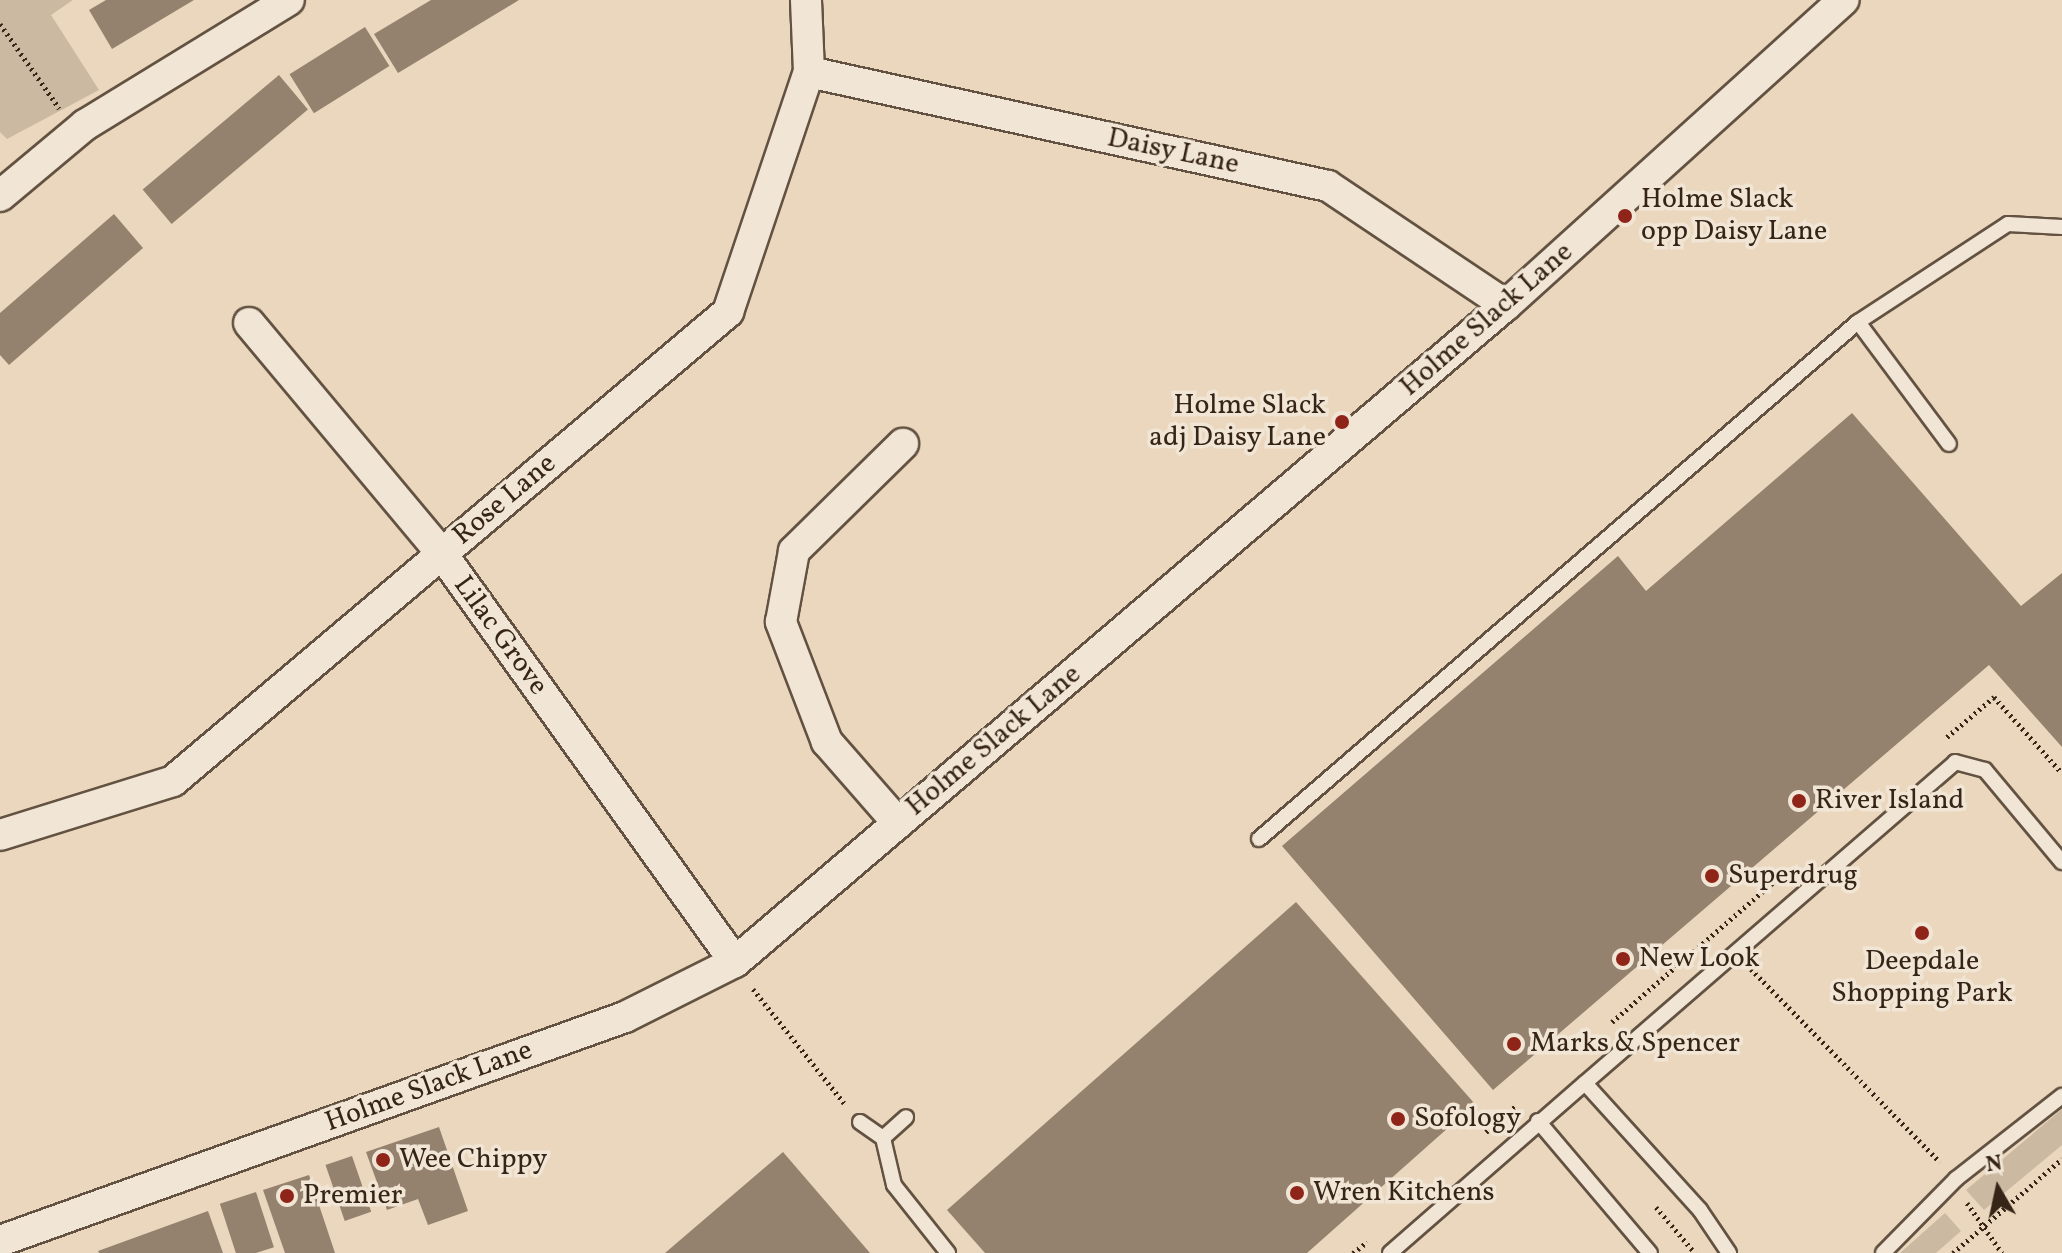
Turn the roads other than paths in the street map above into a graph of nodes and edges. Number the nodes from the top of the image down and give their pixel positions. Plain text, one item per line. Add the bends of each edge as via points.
1 (289, 0) edge
2 (806, 0) edge
3 (1844, 0) edge
4 (809, 72) junction
5 (0, 196) edge
6 (2062, 227) edge
7 (1506, 305) junction
8 (1858, 322) junction
9 (249, 323) dead end
10 (903, 444) dead end
11 (1949, 444) dead end
12 (442, 554) junction
13 (898, 823) junction
14 (0, 835) edge
15 (1259, 839) dead end
16 (2062, 862) edge
17 (735, 962) junction
18 (1585, 1083) junction
19 (2062, 1096) edge
20 (906, 1117) dead end
21 (1538, 1121) junction
22 (860, 1122) road end
23 (883, 1138) junction
24 (0, 1241) edge
25 (948, 1253) edge
26 (1390, 1253) edge
27 (1650, 1253) edge
28 (1729, 1253) edge
29 (1883, 1253) edge

1 - 5 street via 85,125
2 - 4 street, Rose Lane
3 - 7 street, Holme Slack Lane
4 - 7 street, Daisy Lane via 1328,186
4 - 12 street, Rose Lane via 728,312
6 - 8 lane via 2008,224
7 - 13 street, Holme Slack Lane
8 - 11 lane
8 - 15 lane
9 - 12 street, Lilac Grove
10 - 13 street via 794,551 781,622 827,742
12 - 14 street, Rose Lane via 173,781
12 - 17 street, Lilac Grove
13 - 17 street, Holme Slack Lane
16 - 18 lane via 1985,770 1955,762
17 - 24 street, Holme Slack Lane via 625,1017
18 - 21 lane
18 - 28 lane via 1700,1210
19 - 29 lane via 1956,1179
20 - 23 lane
21 - 26 lane
21 - 27 lane
22 - 23 lane
23 - 25 lane via 894,1185

